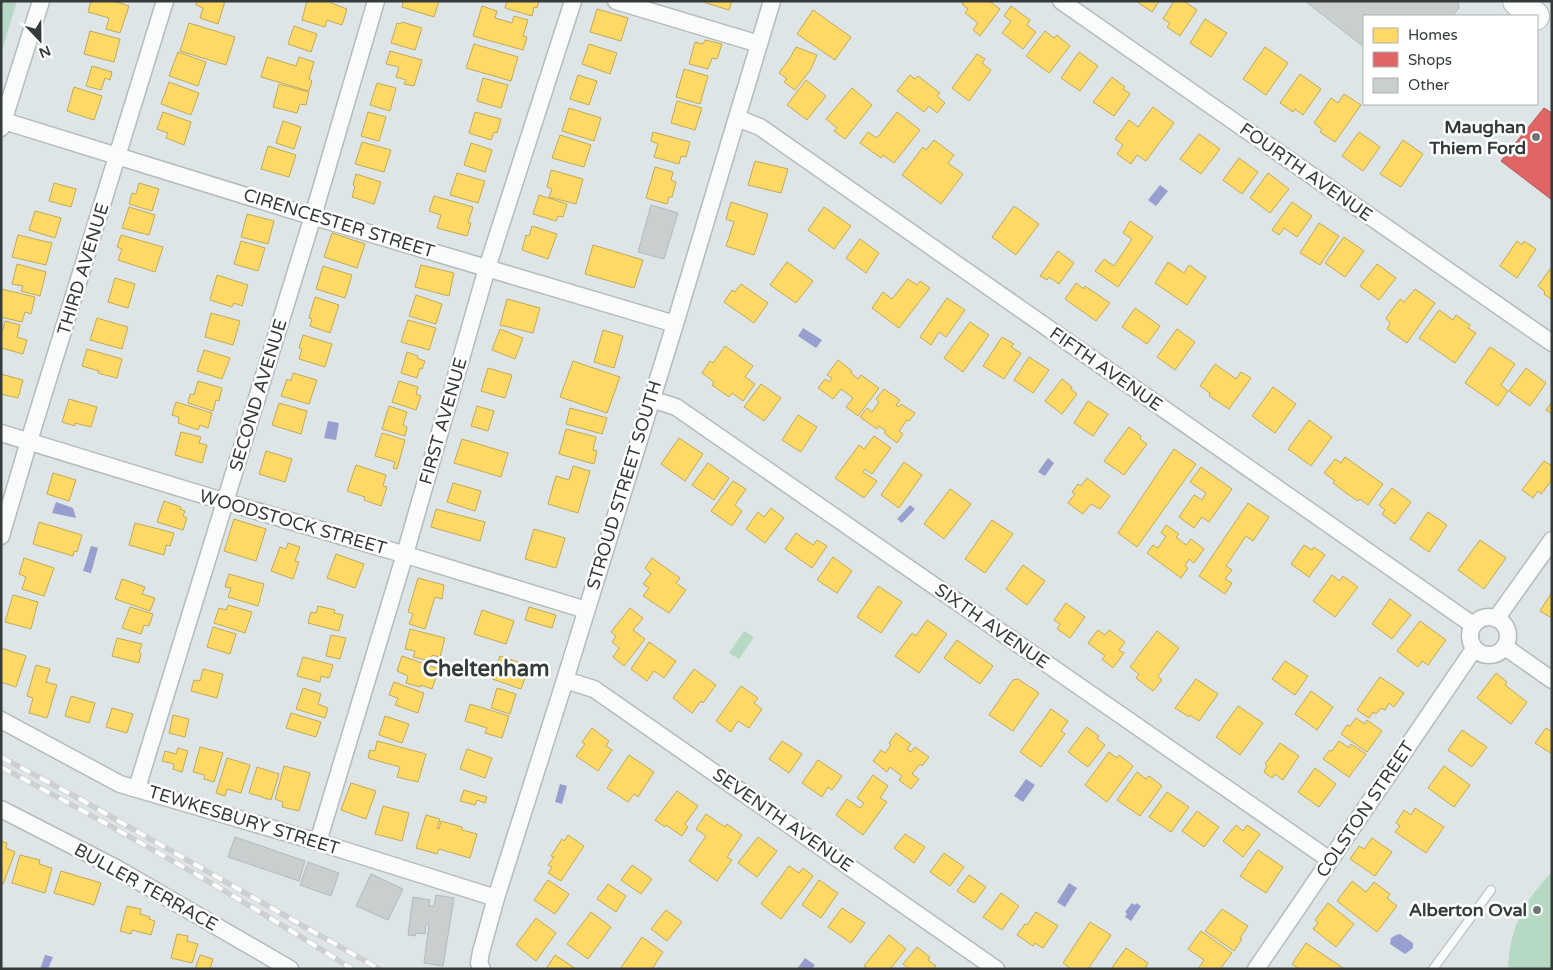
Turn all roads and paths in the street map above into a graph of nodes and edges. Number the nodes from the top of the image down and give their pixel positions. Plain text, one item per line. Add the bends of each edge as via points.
1 (41, 1) edge
2 (165, 1) edge
3 (376, 1) edge
4 (573, 1) edge
5 (616, 1) edge
6 (772, 1) edge
7 (1061, 1) edge
8 (1517, 1) edge
9 (1534, 15) edge
10 (1538, 19) edge
11 (1552, 31) edge
12 (759, 44) junction
13 (736, 118) junction
14 (2, 125) edge
15 (118, 155) junction
16 (313, 216) junction
17 (487, 268) junction
18 (675, 324) junction
19 (1552, 343) edge
20 (651, 399) junction
21 (1, 433) edge
22 (29, 442) junction
23 (226, 502) junction
24 (1, 536) edge
25 (1552, 540) edge
26 (405, 554) junction
27 (586, 610) junction
28 (1496, 619) junction
29 (1473, 626) junction
30 (1505, 647) junction
31 (1474, 649) junction
32 (565, 680) junction
33 (1552, 680) edge
34 (1, 720) edge
35 (137, 788) junction
36 (1, 809) edge
37 (318, 842) junction
38 (1330, 860) junction
39 (1491, 890) dead end
40 (496, 898) junction
41 (290, 969) edge
42 (482, 969) edge
43 (996, 969) edge
44 (1256, 969) edge
45 (1433, 969) edge

1 - 14 street
2 - 15 street, THIRD AVENUE
3 - 16 street, SECOND AVENUE
4 - 17 street, FIRST AVENUE
5 - 12 street
6 - 12 street, STROUD STREET SOUTH
7 - 19 street, FOURTH AVENUE
8 - 9 highway
10 - 11 highway
12 - 13 street, STROUD STREET SOUTH
13 - 18 street, STROUD STREET SOUTH
13 - 29 street, FIFTH AVENUE via 760,127
14 - 15 street, CIRENCESTER STREET
15 - 16 street, CIRENCESTER STREET
15 - 22 street, THIRD AVENUE
16 - 17 street, CIRENCESTER STREET
16 - 23 street, SECOND AVENUE
17 - 18 street, CIRENCESTER STREET
17 - 26 street, FIRST AVENUE
18 - 20 street, STROUD STREET SOUTH
20 - 27 street, STROUD STREET SOUTH
20 - 38 street, SIXTH AVENUE via 676,407
21 - 22 street, WOODSTOCK STREET
22 - 23 street, WOODSTOCK STREET
22 - 24 street, THIRD AVENUE
23 - 26 street, WOODSTOCK STREET
23 - 35 street, SECOND AVENUE
25 - 28 street
26 - 27 street, WOODSTOCK STREET
26 - 37 street, FIRST AVENUE
27 - 32 street, STROUD STREET SOUTH
28 - 29 street via 1484,618
28 - 30 street via 1502,622 1508,634
29 - 31 street via 1470,637
30 - 31 street via 1494,655 1481,654
30 - 33 street
31 - 38 street, COLSTON STREET
32 - 40 street, STROUD STREET SOUTH
32 - 43 street, SEVENTH AVENUE via 594,689
34 - 35 street, TEWKESBURY STREET via 120,784
35 - 37 street, TEWKESBURY STREET
36 - 41 street, BULLER TERRACE via 116,868
37 - 40 street, TEWKESBURY STREET
38 - 44 street, COLSTON STREET
39 - 45 lane
40 - 42 street, STROUD STREET SOUTH via 481,952

